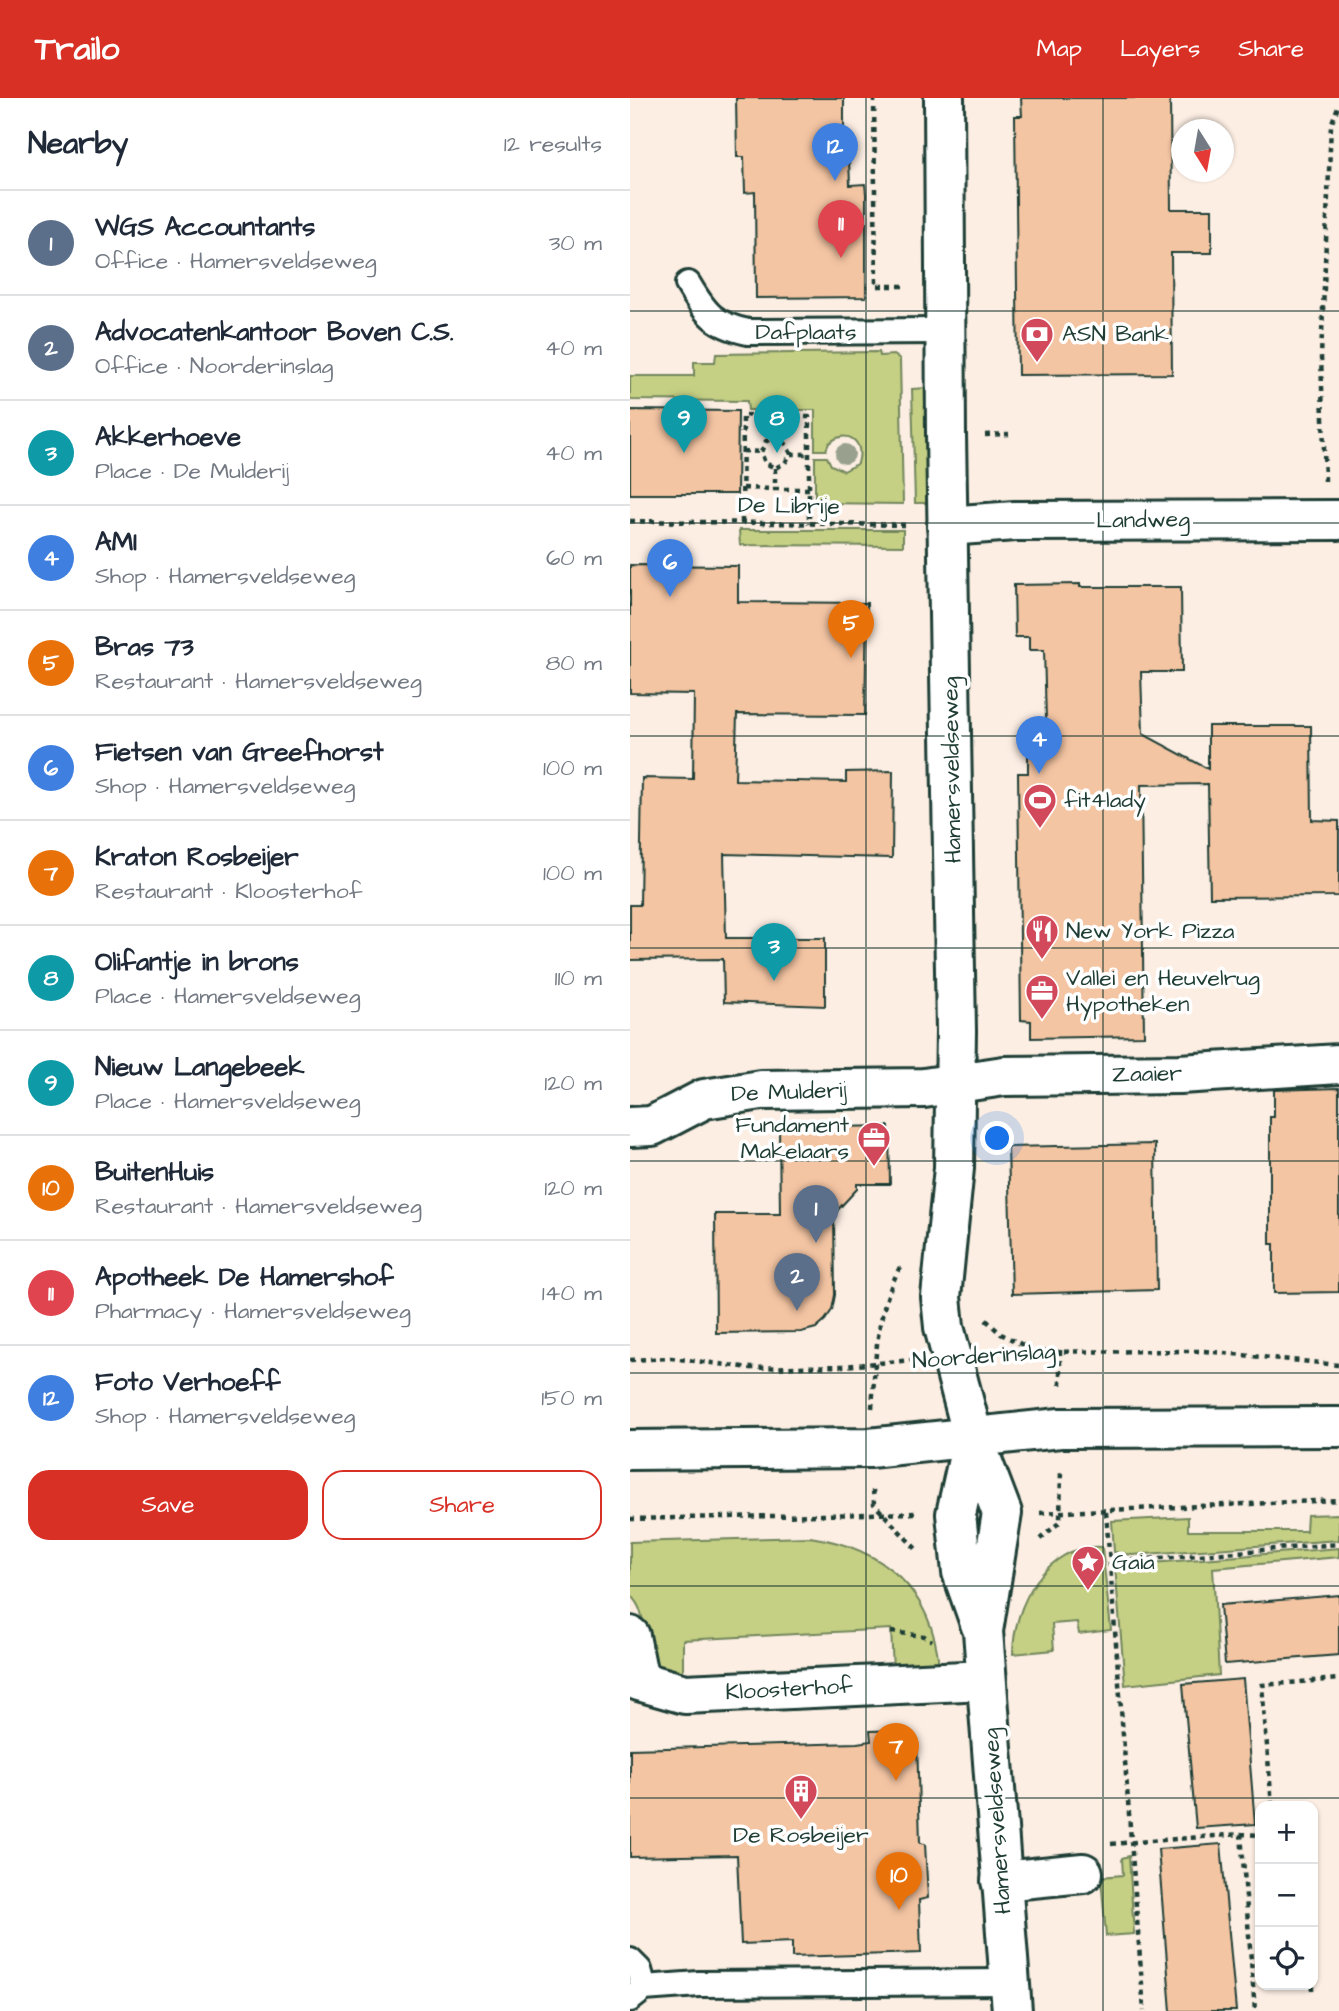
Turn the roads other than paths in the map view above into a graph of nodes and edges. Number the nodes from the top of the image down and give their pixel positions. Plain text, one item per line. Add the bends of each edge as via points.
1 (944, 98) edge
2 (688, 284) dead end
3 (946, 331) junction
4 (1333, 520) edge
5 (947, 526) junction
6 (1339, 1064) edge
7 (956, 1084) junction
8 (630, 1127) edge
9 (1339, 1427) edge
10 (972, 1437) junction
11 (630, 1450) edge
12 (630, 1636) edge
13 (986, 1681) junction
14 (1095, 1859) road end
15 (1001, 1881) junction
16 (630, 1961) edge
17 (637, 1994) edge
18 (1011, 1996) edge

1 - 3 street, Hamersveldseweg
2 - 3 lane, Dafplaats via 722,326 748,332
3 - 5 street, Hamersveldseweg
4 - 5 street, Landweg via 1015,521
5 - 7 street, Hamersveldseweg
6 - 7 street, Zaaier via 1004,1076
7 - 8 street, De Mulderij via 733,1092 704,1099 652,1126
7 - 10 street, Hamersveldseweg via 954,1168 941,1297
9 - 10 street via 1060,1428
10 - 11 street via 869,1448
10 - 13 street, Hamersveldseweg via 956,1514 962,1572 982,1630
12 - 13 street, Kloosterhof via 639,1681 685,1694
13 - 15 street, Hamersveldseweg
14 - 15 street
15 - 18 street, Hamersveldseweg
16 - 17 lane via 639,1970
17 - 18 lane via 699,1984

